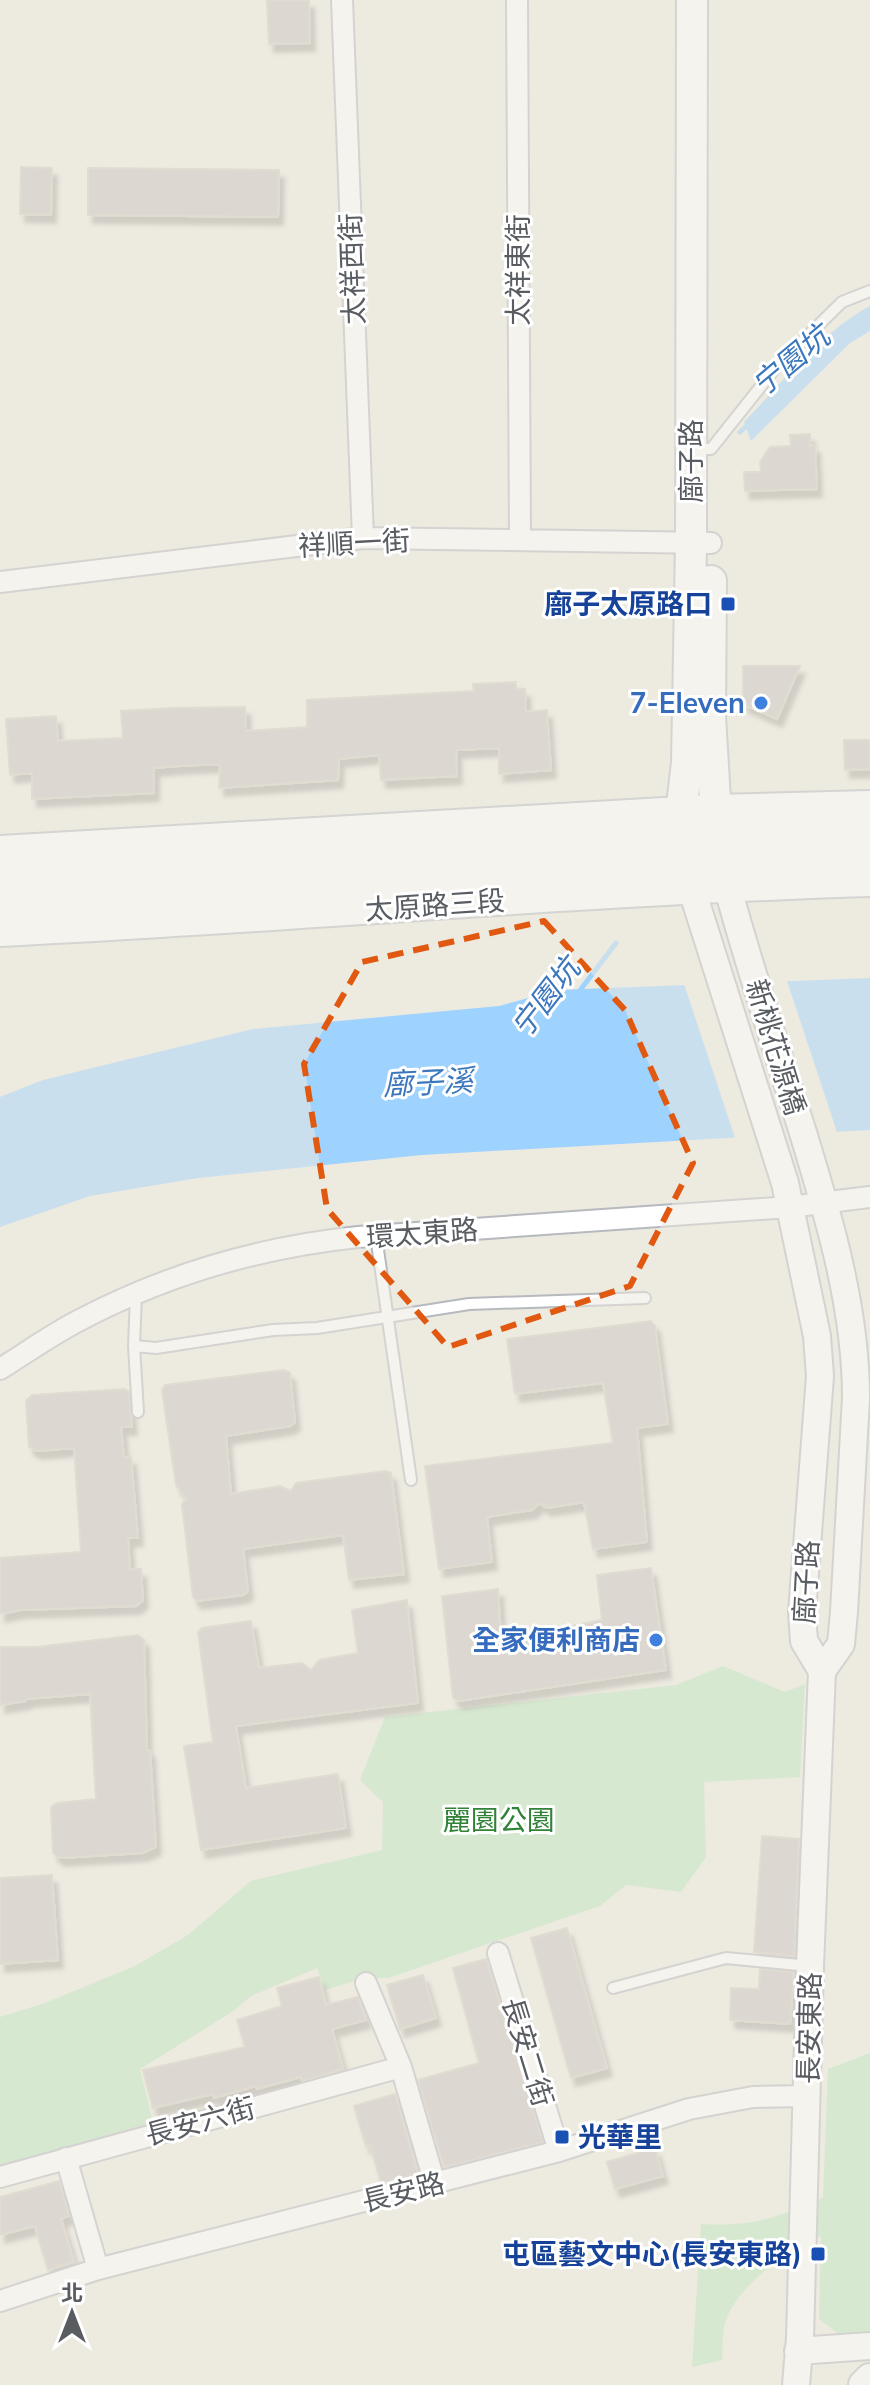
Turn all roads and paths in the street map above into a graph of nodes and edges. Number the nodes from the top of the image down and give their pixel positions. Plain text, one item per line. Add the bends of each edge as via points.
1 (342, 0) edge
2 (517, 0) edge
3 (692, 0) edge
4 (710, 0) edge
5 (870, 291) edge
6 (701, 449) junction
7 (363, 538) junction
8 (520, 540) junction
9 (701, 544) junction
10 (0, 582) edge
11 (870, 806) edge
12 (870, 830) edge
13 (685, 850) junction
14 (0, 851) edge
15 (870, 856) edge
16 (723, 861) junction
17 (0, 878) edge
18 (870, 881) edge
19 (0, 904) edge
20 (701, 919) joint
21 (0, 931) edge
22 (821, 1191) junction
23 (787, 1195) junction
24 (870, 1197) edge
25 (376, 1236) junction
26 (136, 1293) junction
27 (645, 1298) dead end
28 (388, 1315) junction
29 (134, 1346) junction
30 (0, 1369) edge
31 (138, 1412) dead end
32 (411, 1480) dead end
33 (822, 1671) junction
34 (498, 1953) dead end
35 (810, 1966) junction
36 (366, 1983) dead end
37 (613, 1988) dead end
38 (401, 2067) junction
39 (807, 2096) junction
40 (559, 2151) junction
41 (66, 2158) junction
42 (0, 2177) edge
43 (435, 2184) junction
44 (98, 2269) junction
45 (0, 2301) edge
46 (870, 2346) edge
47 (798, 2351) junction
48 (870, 2379) edge
49 (796, 2385) edge
50 (864, 2385) edge

1 - 7 street, 太祥西街
2 - 8 street, 太祥東街
3 - 6 main road, 廍子路
4 - 6 main road, 廍子路
5 - 6 lane via 842,302
6 - 9 main road, 廍子路
7 - 8 street, 祥順一街
7 - 10 street, 祥順一街
8 - 9 street, 祥順一街
9 - 13 main road, 廍子路
9 - 16 main road, 廍子路
11 - 16 main road, 太原路三段
12 - 16 main road, 太原路三段
13 - 14 main road, 太原路三段
13 - 16 main road, 太原路三段
13 - 16 main road, 太原路三段
13 - 17 main road, 太原路三段
13 - 19 main road, 太原路三段
13 - 20 street, 廍子路
13 - 21 main road, 太原路三段 via 201,922
15 - 16 main road, 太原路三段
16 - 18 main road, 太原路三段
16 - 22 street, 新桃花源橋
20 - 23 street, 新桃花源橋
22 - 23 street, 環太東路
22 - 24 street, 環太東路
22 - 33 street, 廍子路 via 850,1317 856,1369 841,1644
23 - 25 street, 環太東路
23 - 33 street, 廍子路 via 820,1376 802,1612 804,1641
25 - 26 street, 環太東路 via 294,1245
25 - 28 lane
26 - 29 lane
26 - 30 street, 環太東路 via 75,1322
27 - 28 lane via 494,1302
28 - 29 lane via 156,1348
28 - 32 lane
29 - 31 lane
33 - 35 street, 長安東路
34 - 40 street, 長安二街
35 - 37 lane via 726,1958
35 - 39 street, 長安東路
36 - 38 street
38 - 41 street, 長安六街
38 - 43 street
39 - 40 street, 長安路 via 753,2097 689,2109
39 - 47 street, 長安東路
40 - 43 street, 長安路
41 - 42 street, 長安六街
41 - 44 street
43 - 44 street, 長安路
44 - 45 street, 長安路
46 - 47 street
47 - 49 street, 長安東路
48 - 50 main road

